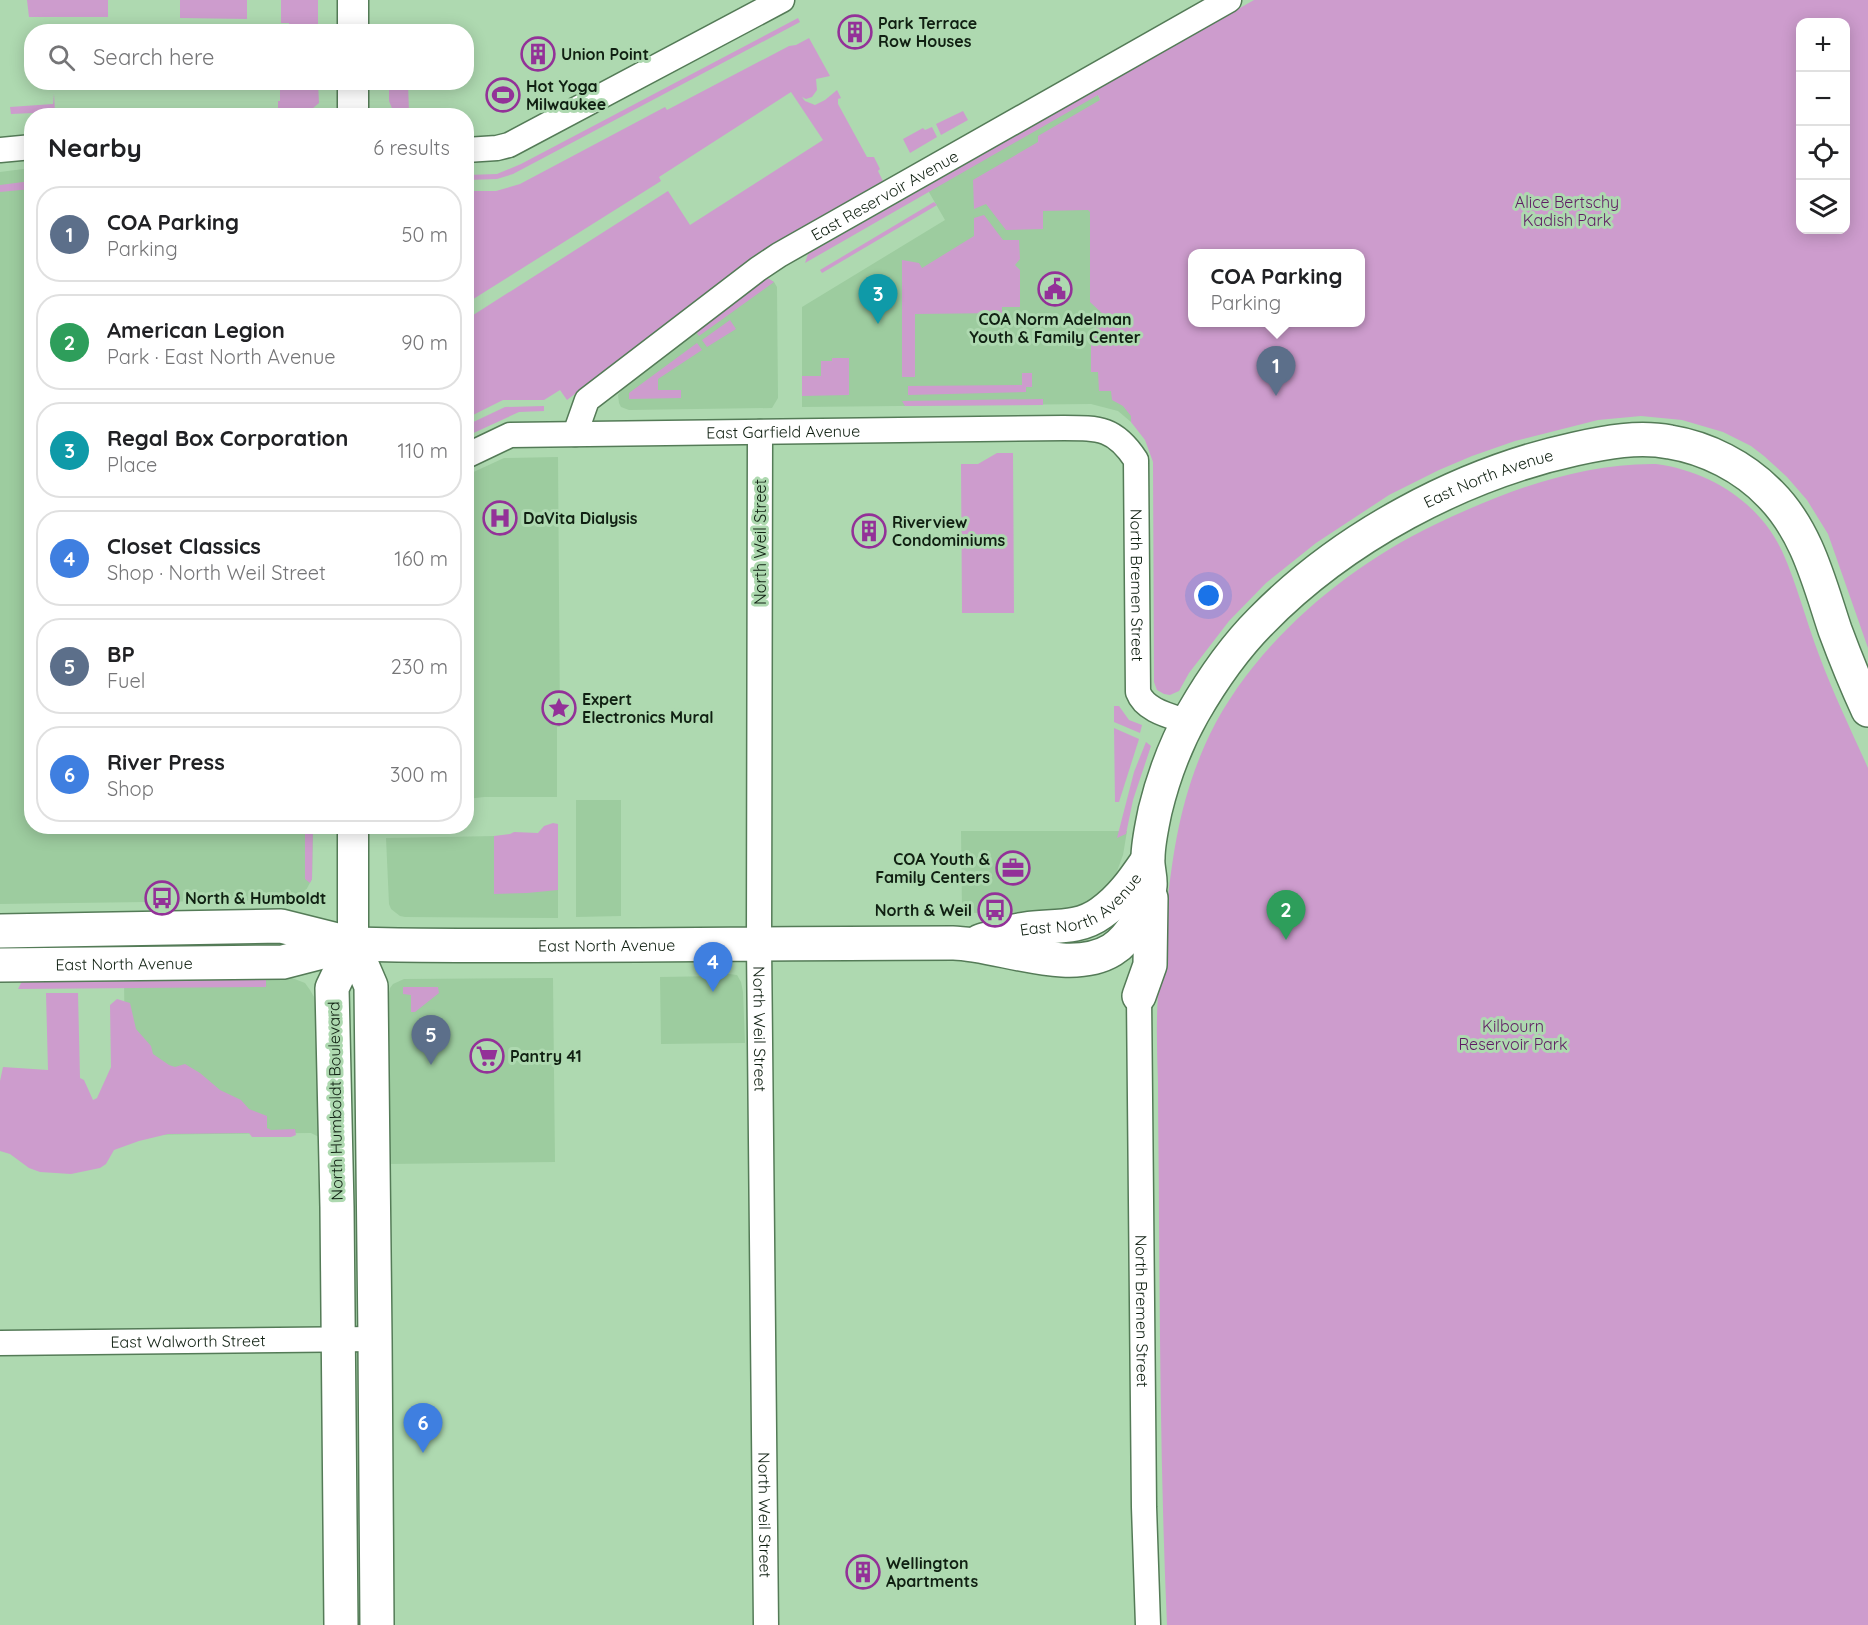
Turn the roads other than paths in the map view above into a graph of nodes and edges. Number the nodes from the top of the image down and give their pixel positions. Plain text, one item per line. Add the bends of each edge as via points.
1 (354, 0) edge
2 (782, 0) edge
3 (1229, 0) edge
4 (353, 24) edge
5 (353, 90) edge
6 (353, 108) edge
7 (24, 148) edge
8 (474, 149) edge
9 (0, 150) edge
10 (1105, 431) joint
11 (760, 432) junction
12 (575, 434) junction
13 (474, 452) edge
14 (1868, 710) edge
15 (1188, 722) junction
16 (353, 834) edge
17 (1149, 874) junction
18 (0, 930) edge
19 (353, 944) junction
20 (969, 944) junction
21 (759, 945) junction
22 (1108, 953) junction
23 (0, 965) edge
24 (1139, 996) junction
25 (375, 1339) junction
26 (338, 1340) junction
27 (0, 1343) edge
28 (341, 1625) edge
29 (377, 1625) edge
30 (766, 1625) edge
31 (1148, 1625) edge

1 - 4 street
2 - 8 street via 514,142
3 - 12 street, East Reservoir Avenue via 772,260 587,400
5 - 6 street
7 - 9 street
10 - 11 street, East Garfield Avenue via 1064,428
10 - 15 street, North Bremen Street via 1126,445 1136,460 1138,692 1148,706
11 - 12 street, East Garfield Avenue
11 - 21 street, North Weil Street
12 - 13 street, East Garfield Avenue via 510,435
14 - 15 main road, East North Avenue via 1805,544 1775,499 1744,472 1719,458 1666,441 1634,440 1536,459 1449,492 1392,521 1310,576 1259,622 1234,651
15 - 17 main road, East North Avenue via 1160,795 1151,836
16 - 19 street
17 - 20 main road, East North Avenue via 1090,920 1071,926 1025,929
17 - 22 main road, East North Avenue via 1137,922 1125,940
17 - 24 main road via 1150,965
18 - 19 main road, East North Avenue via 281,926
19 - 21 main road, East North Avenue
19 - 23 main road, East North Avenue via 283,962
19 - 25 main road via 371,986
19 - 26 main road, North Humboldt Boulevard via 332,987
20 - 21 main road, East North Avenue
20 - 22 main road, East North Avenue via 1063,960
21 - 30 street, North Weil Street
22 - 24 main road
24 - 31 street, North Bremen Street
25 - 26 street, East Walworth Street
25 - 29 main road
26 - 27 street, East Walworth Street
26 - 28 main road, North Humboldt Boulevard

